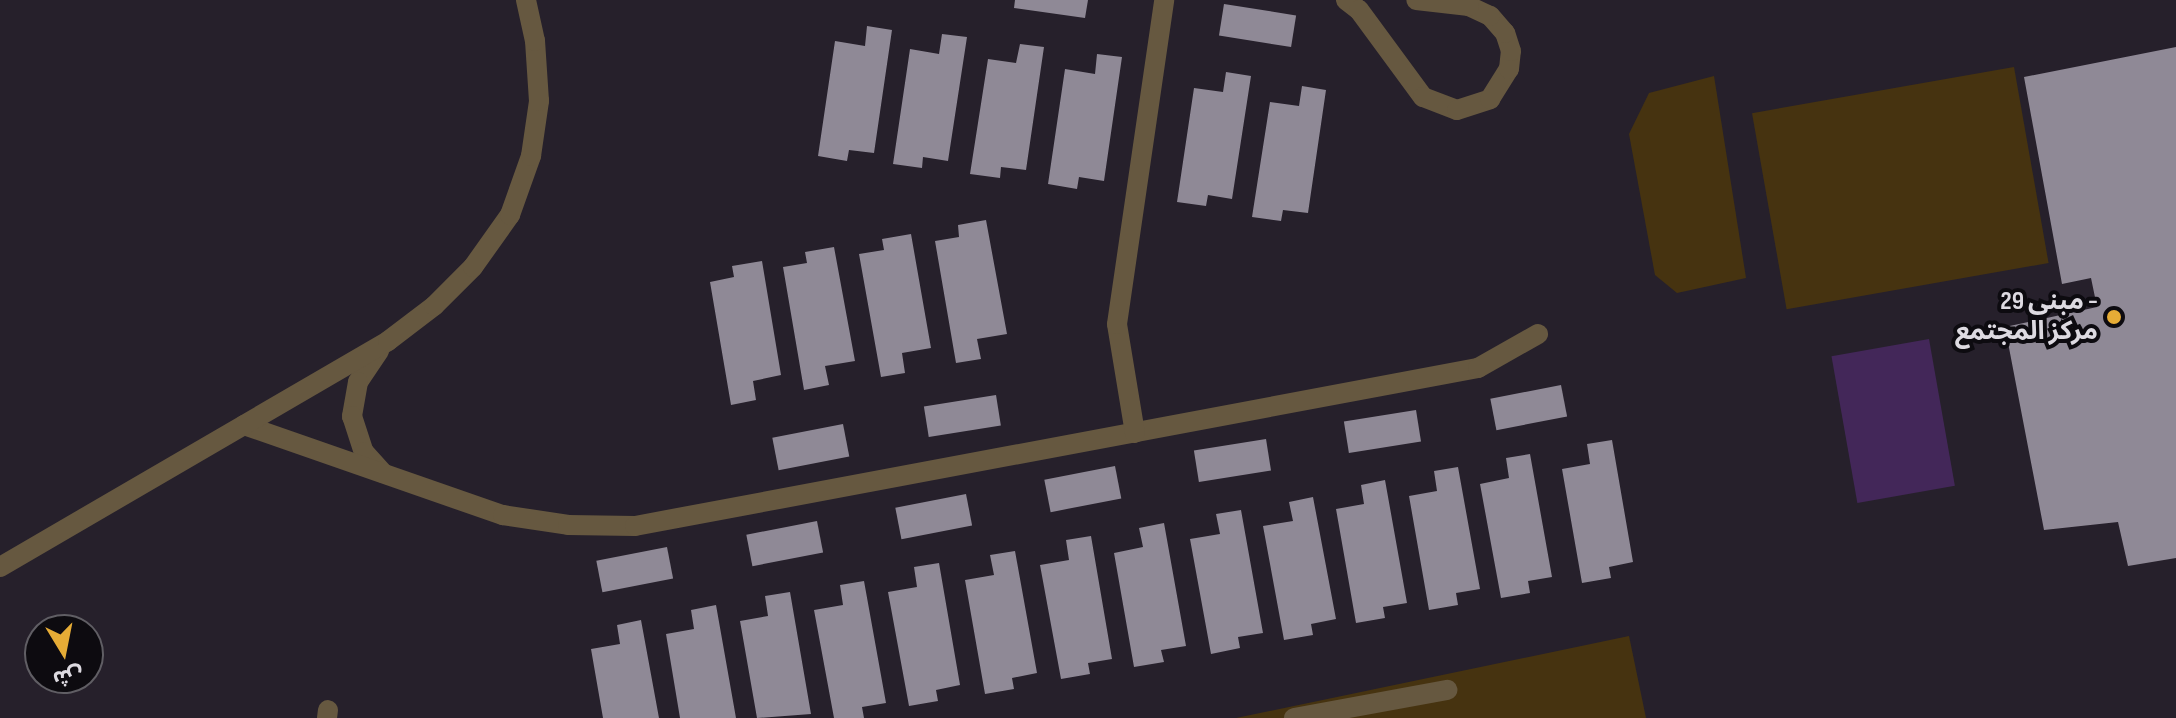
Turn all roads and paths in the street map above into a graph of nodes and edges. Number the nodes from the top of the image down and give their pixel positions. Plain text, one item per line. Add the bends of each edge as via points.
1 (526, 0) edge
2 (1164, 0) edge
3 (1346, 0) edge
4 (1416, 0) edge
5 (1538, 334) dead end
6 (388, 341) junction
7 (244, 425) junction
8 (1135, 433) junction
9 (397, 481) junction
10 (0, 567) edge
11 (1447, 690) dead end
12 (1294, 718) edge

1 - 6 street via 539,101 531,156 510,215 473,267
2 - 8 street via 1117,324
3 - 4 street via 1423,97 1457,110 1490,99 1509,69 1505,33 1490,16 1469,6
5 - 8 street via 1478,368
6 - 7 street
6 - 9 street via 365,365 352,416 364,452 375,467
7 - 9 street
7 - 10 street
8 - 9 street via 635,526 568,525 503,515
11 - 12 street

